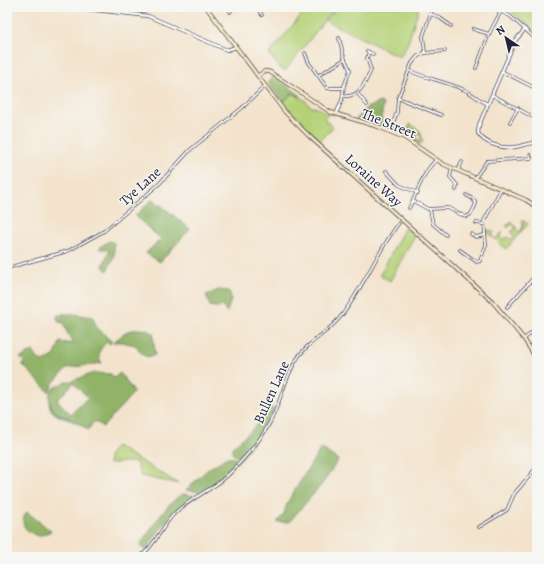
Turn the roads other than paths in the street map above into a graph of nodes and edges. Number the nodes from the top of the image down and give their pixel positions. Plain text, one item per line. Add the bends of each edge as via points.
1 (69, 7) edge
2 (206, 7) edge
3 (233, 7) edge
4 (257, 7) edge
5 (433, 7) edge
6 (491, 7) edge
7 (502, 11) junction
8 (230, 12) dead end
9 (430, 14) junction
10 (262, 15) dead end
11 (451, 26) dead end
12 (473, 29) dead end
13 (525, 29) junction
14 (490, 34) junction
15 (339, 38) dead end
16 (537, 40) edge
17 (236, 46) junction
18 (445, 51) dead end
19 (305, 53) dead end
20 (425, 53) junction
21 (373, 54) dead end
22 (345, 59) junction
23 (476, 68) dead end
24 (409, 71) junction
25 (503, 72) junction
26 (258, 75) junction
27 (319, 75) junction
28 (266, 85) junction
29 (343, 88) junction
30 (537, 89) edge
31 (358, 93) junction
32 (492, 95) junction
33 (343, 96) junction
34 (398, 98) junction
35 (488, 104) junction
36 (367, 106) dead end
37 (518, 108) junction
38 (336, 115) junction
39 (441, 115) dead end
40 (537, 119) edge
41 (510, 122) dead end
42 (537, 131) edge
43 (390, 132) junction
44 (536, 143) edge
45 (530, 155) dead end
46 (436, 160) junction
47 (462, 162) dead end
48 (452, 168) junction
49 (458, 170) junction
50 (386, 171) dead end
51 (475, 178) junction
52 (453, 182) junction
53 (451, 185) dead end
54 (456, 190) dead end
55 (501, 190) junction
56 (418, 193) junction
57 (466, 195) dead end
58 (413, 201) junction
59 (536, 205) edge
60 (409, 208) dead end
61 (430, 210) junction
62 (402, 220) junction
63 (476, 223) dead end
64 (483, 224) junction
65 (471, 234) dead end
66 (446, 235) dead end
67 (485, 235) junction
68 (460, 249) dead end
69 (7, 268) edge
70 (537, 274) edge
71 (507, 302) dead end
72 (510, 304) junction
73 (507, 307) dead end
74 (537, 328) edge
75 (524, 339) junction
76 (537, 360) edge
77 (537, 467) edge
78 (479, 527) dead end
79 (140, 557) edge

1 - 17 street via 148,16 227,50
2 - 17 main road, Loraine Way
3 - 8 street
4 - 10 street
5 - 9 street
6 - 7 street
7 - 13 street
7 - 14 street
9 - 11 street
9 - 20 street via 423,36
12 - 14 street
13 - 16 street
13 - 25 street via 515,41
14 - 23 street
15 - 22 street
17 - 26 main road, Loraine Way
18 - 20 street
19 - 27 street
20 - 24 street via 415,59
21 - 31 street via 368,52 371,70
22 - 27 street
22 - 29 street via 350,70
24 - 34 street
24 - 35 street via 467,91
25 - 30 street
25 - 32 street
26 - 28 main road, Loraine Way
26 - 38 main road, The Street via 265,71 270,72
27 - 29 street via 328,88
28 - 62 main road, Loraine Way via 286,112 309,136
28 - 69 street, Tye Lane via 190,150 159,184 104,231 68,251
29 - 33 street
31 - 33 street via 350,97
31 - 36 street
32 - 35 street
32 - 37 street
33 - 38 street
34 - 39 street
34 - 43 street via 398,112
35 - 44 street via 478,129 484,140 508,148
37 - 40 street
37 - 41 street
38 - 43 main road, The Street
42 - 44 street
43 - 46 main road, The Street via 410,141
45 - 51 street via 531,158 487,161
46 - 48 main road, The Street
46 - 56 street via 426,171
47 - 49 street
48 - 49 main road, The Street
48 - 52 street via 450,176
49 - 51 main road, The Street
50 - 56 street via 397,184
51 - 55 main road, The Street
52 - 53 street
52 - 54 street via 457,185
55 - 59 main road, The Street
55 - 64 street
56 - 58 street
57 - 61 street via 476,204 468,216 446,208
58 - 60 street
58 - 61 street
61 - 66 street via 433,224
62 - 75 main road, Loraine Way via 495,304
62 - 79 street, Bullen Lane via 384,243 357,294 341,316 330,329 303,350 296,360 272,420 257,442 219,484 176,512 150,548
63 - 64 street
64 - 67 street
65 - 67 street via 476,237
67 - 68 street via 486,245 479,262
70 - 72 street
71 - 72 street
72 - 73 street
74 - 75 street
75 - 76 main road, Loraine Way
77 - 78 street via 514,494 507,510

